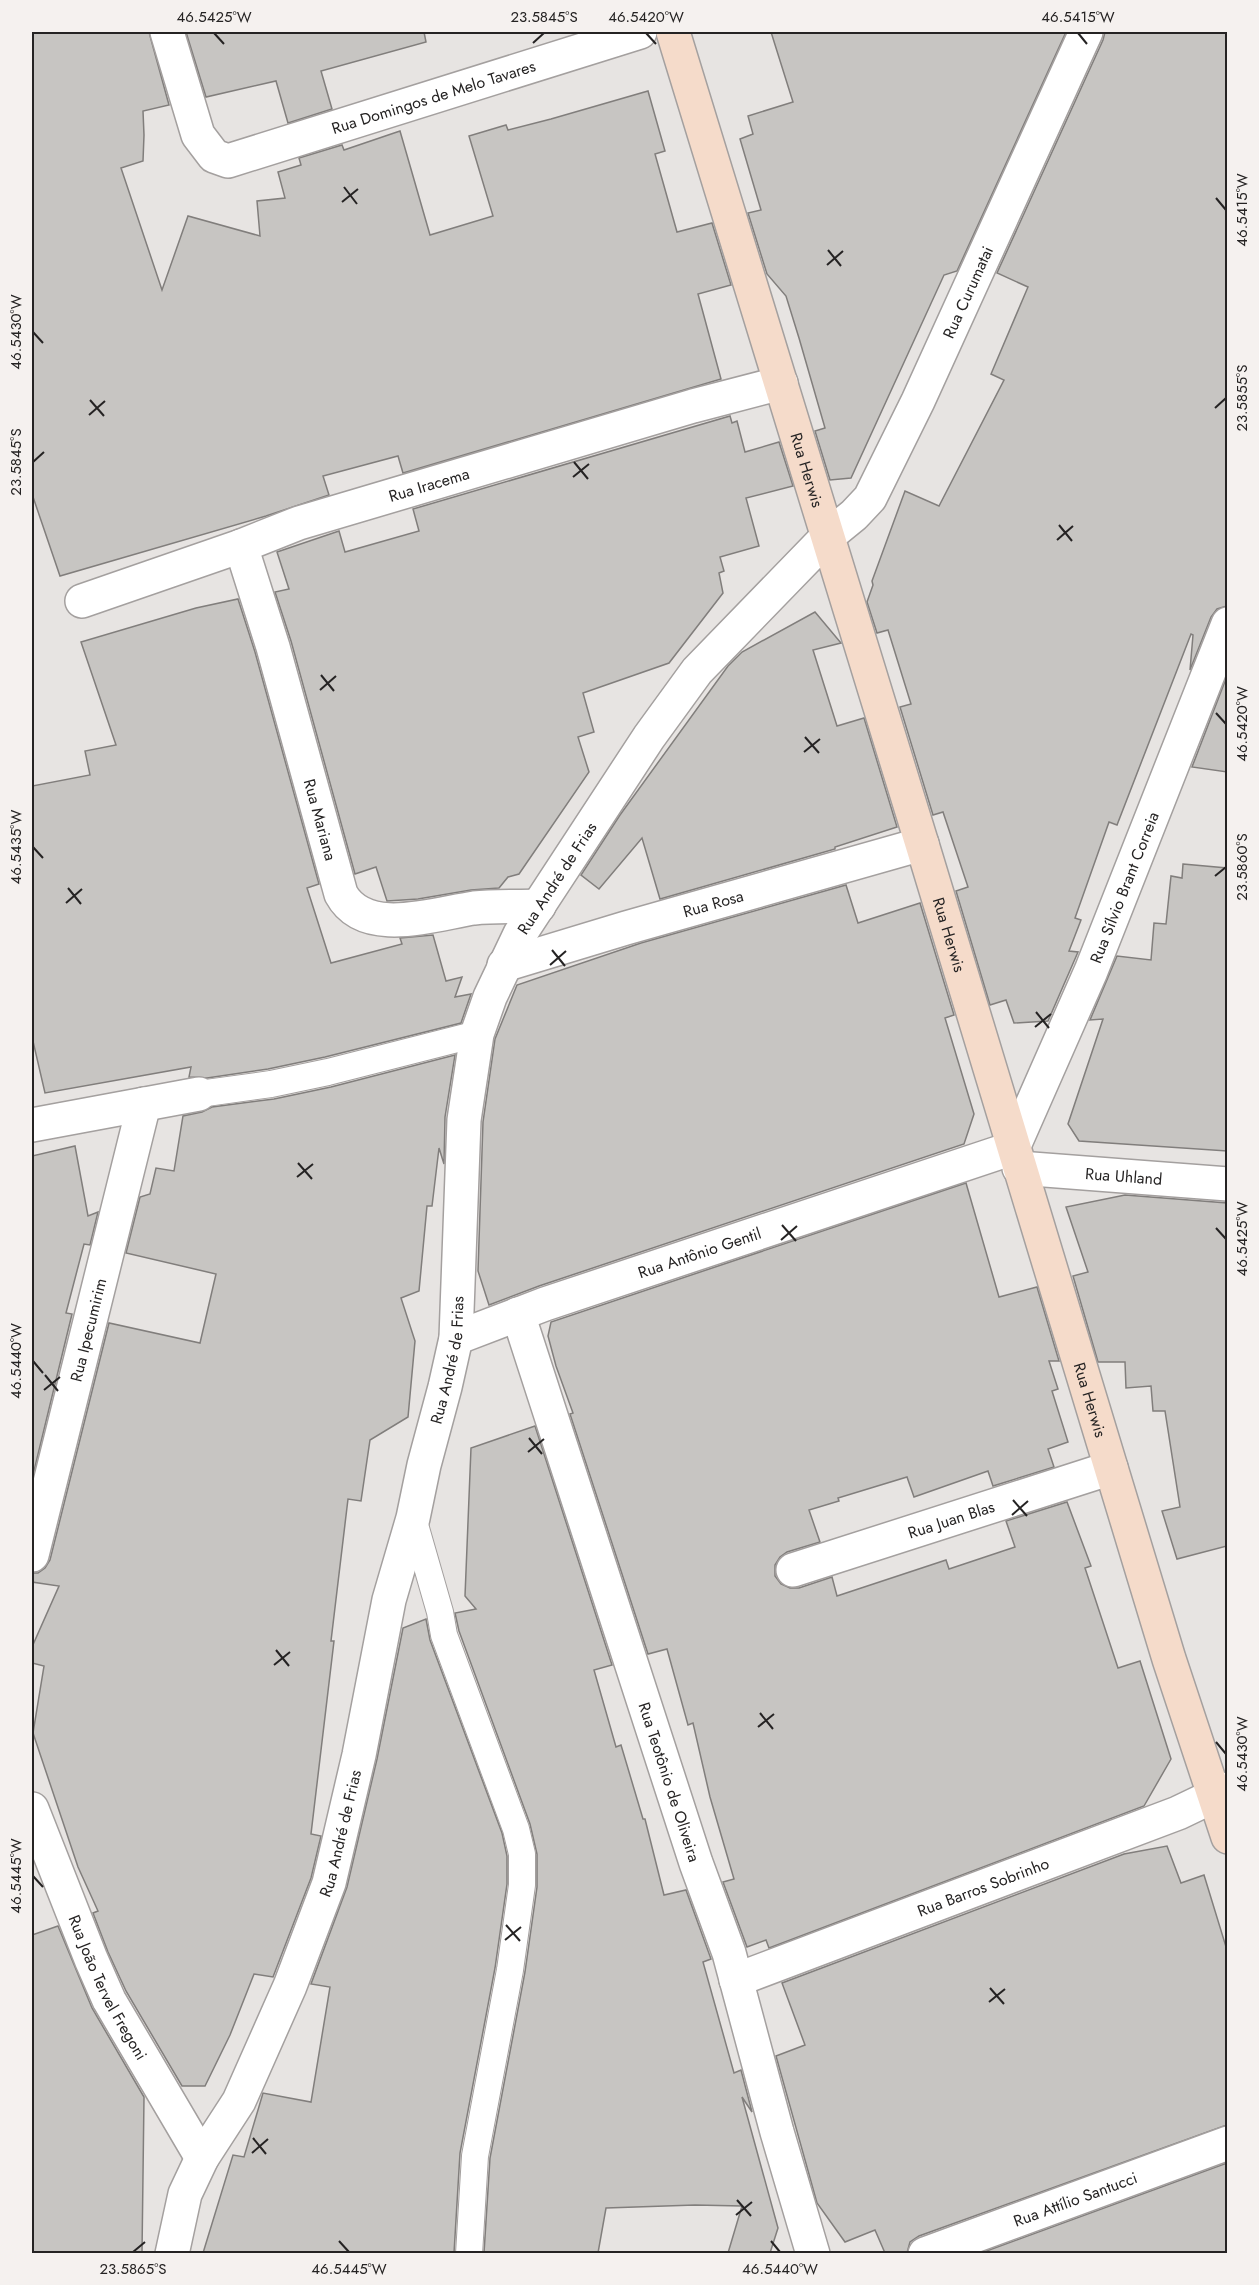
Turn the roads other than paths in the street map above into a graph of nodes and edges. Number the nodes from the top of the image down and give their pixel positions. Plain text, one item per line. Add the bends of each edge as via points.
1 (167, 32) edge
2 (640, 32) edge
3 (673, 32) edge
4 (1086, 32) edge
5 (782, 383) junction
6 (827, 537) junction
7 (241, 546) junction
8 (82, 601) dead end
9 (1227, 624) edge
10 (922, 844) junction
11 (539, 906) junction
12 (504, 965) junction
13 (477, 1035) junction
14 (200, 1094) joint
15 (144, 1104) junction
16 (32, 1125) edge
17 (1016, 1157) junction
18 (1227, 1184) edge
19 (519, 1314) junction
20 (456, 1338) junction
21 (1111, 1468) junction
22 (412, 1518) junction
23 (32, 1555) edge
24 (793, 1570) dead end
25 (1221, 1792) edge
26 (32, 1809) edge
27 (1227, 1837) edge
28 (736, 1980) junction
29 (1227, 2143) edge
30 (202, 2158) junction
31 (172, 2253) edge
32 (469, 2253) edge
33 (813, 2253) edge
34 (925, 2253) edge

1 - 2 street, Rua Domingos de Melo Tavares via 198,135 214,156 228,161
3 - 5 main road, Rua Herwis
4 - 6 street, Rua Curumatai via 870,498
5 - 6 main road, Rua Herwis
5 - 7 street, Rua Iracema via 299,523
6 - 10 main road, Rua Herwis
6 - 11 street, Rua André de Frias via 697,671 649,737
7 - 8 street, Rua Iracema
7 - 11 street, Rua Mariana via 346,904 372,918 390,921 477,908
9 - 17 street, Rua Sílvio Brant Correia
10 - 12 street, Rua Rosa
10 - 17 main road, Rua Herwis
11 - 12 street, Rua André de Frias
12 - 13 street, Rua André de Frias
13 - 14 lane via 293,1080
13 - 20 street, Rua André de Frias via 464,1120
14 - 15 street
15 - 16 street
15 - 23 street, Rua Ipecumirim
17 - 18 street, Rua Uhland
17 - 19 street, Rua Antônio Gentil
17 - 21 main road, Rua Herwis
19 - 20 street, Rua Antônio Gentil
19 - 28 street, Rua Teotônio de Oliveira
20 - 22 street, Rua André de Frias
21 - 24 street, Rua Juan Blas
21 - 25 main road, Rua Herwis via 1169,1659
22 - 30 street, Rua André de Frias via 389,1600 329,1883 290,1986 239,2101
22 - 32 lane via 444,1635 522,1854 522,1885 510,1970 475,2156
25 - 27 main road, Rua Herwis
25 - 28 street, Rua Barros Sobrinho via 1178,1813
26 - 30 street, Rua João Tervel Fregoni via 109,2000
28 - 33 street, Rua Teotônio de Oliveira
29 - 34 street, Rua Attílio Santucci
30 - 31 street, Rua André de Frias via 185,2194

